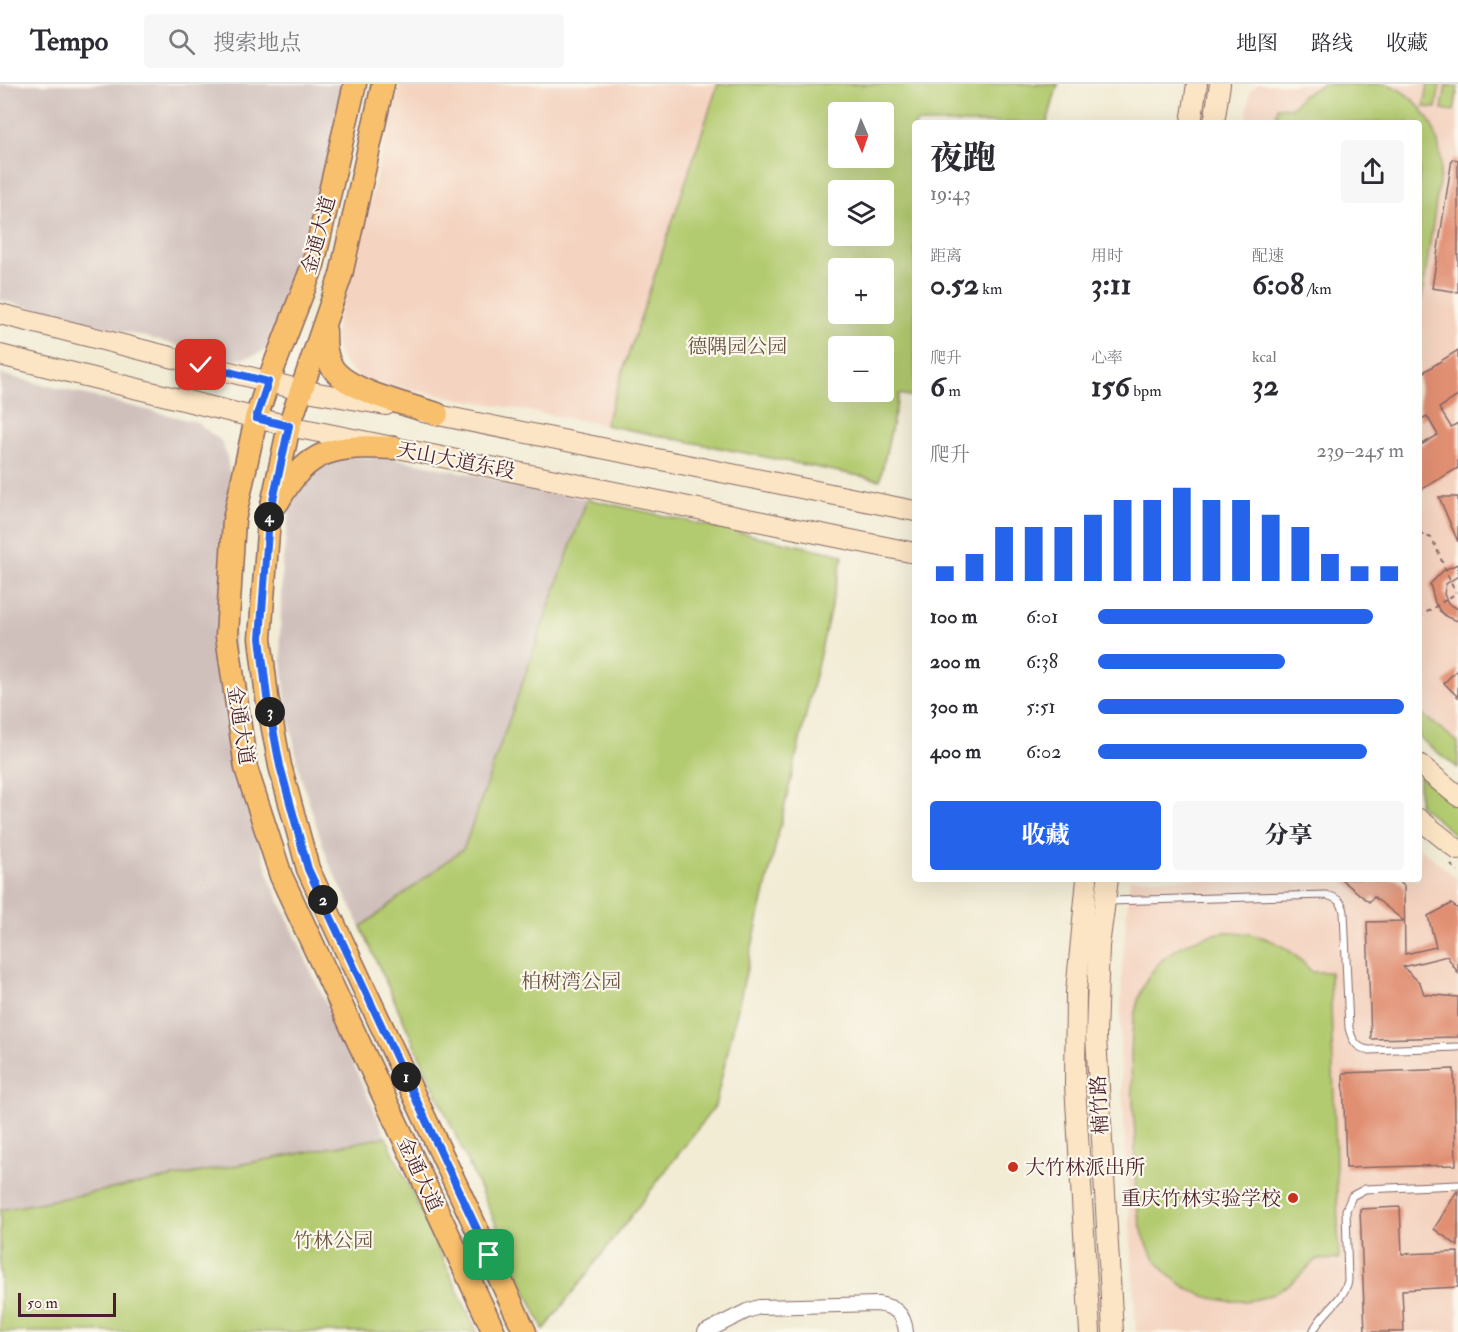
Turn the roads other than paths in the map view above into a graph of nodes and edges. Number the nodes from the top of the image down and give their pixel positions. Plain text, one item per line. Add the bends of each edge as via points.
1 (355, 84) edge
2 (383, 84) edge
3 (1197, 84) edge
4 (1220, 84) edge
5 (1191, 120) edge
6 (1214, 120) edge
7 (0, 314) edge
8 (325, 321) junction
9 (0, 355) edge
10 (268, 382) junction
11 (301, 390) junction
12 (437, 414) junction
13 (256, 418) junction
14 (289, 426) junction
15 (394, 447) junction
16 (912, 510) edge
17 (269, 519) junction
18 (912, 552) edge
19 (1422, 766) edge
20 (1458, 796) edge
21 (1422, 821) edge
22 (1458, 850) edge
23 (1087, 882) edge
24 (1108, 882) edge
25 (1105, 901) junction
26 (1458, 1047) edge
27 (1458, 1185) edge
28 (494, 1332) edge
29 (525, 1332) edge
30 (705, 1332) edge
31 (906, 1332) edge
32 (1090, 1332) edge
33 (1113, 1332) edge
34 (1313, 1332) edge

1 - 10 main road, 金通大道 via 313,265
2 - 8 main road, 金通大道 via 341,275
3 - 5 main road
4 - 6 main road
7 - 10 main road, 天山大道东段
8 - 11 main road, 金通大道
8 - 12 main road via 327,357 343,380 359,389
9 - 13 main road, 天山大道东段
10 - 11 main road, 天山大道东段
10 - 13 main road, 金通大道
11 - 12 main road, 天山大道东段
11 - 14 main road, 金通大道
12 - 16 main road, 天山大道东段
13 - 14 main road, 天山大道东段
13 - 28 main road, 金通大道 via 234,520 227,636 246,768 281,876
14 - 15 main road, 天山大道东段
14 - 17 main road, 金通大道
15 - 17 main road via 345,447 309,462 286,488
15 - 18 main road, 天山大道东段
17 - 29 main road, 金通大道 via 260,638 280,766 308,869
19 - 20 main road
21 - 22 main road
23 - 32 main road, 楠竹路 via 1078,957 1075,1065
24 - 25 main road, 楠竹路
25 - 26 lane via 1336,898 1344,912 1349,1028 1354,1043 1369,1050
25 - 33 main road, 楠竹路 via 1096,1036
27 - 34 lane via 1365,1189 1352,1196 1346,1210 1347,1289
30 - 31 street via 759,1307 878,1304 901,1314

